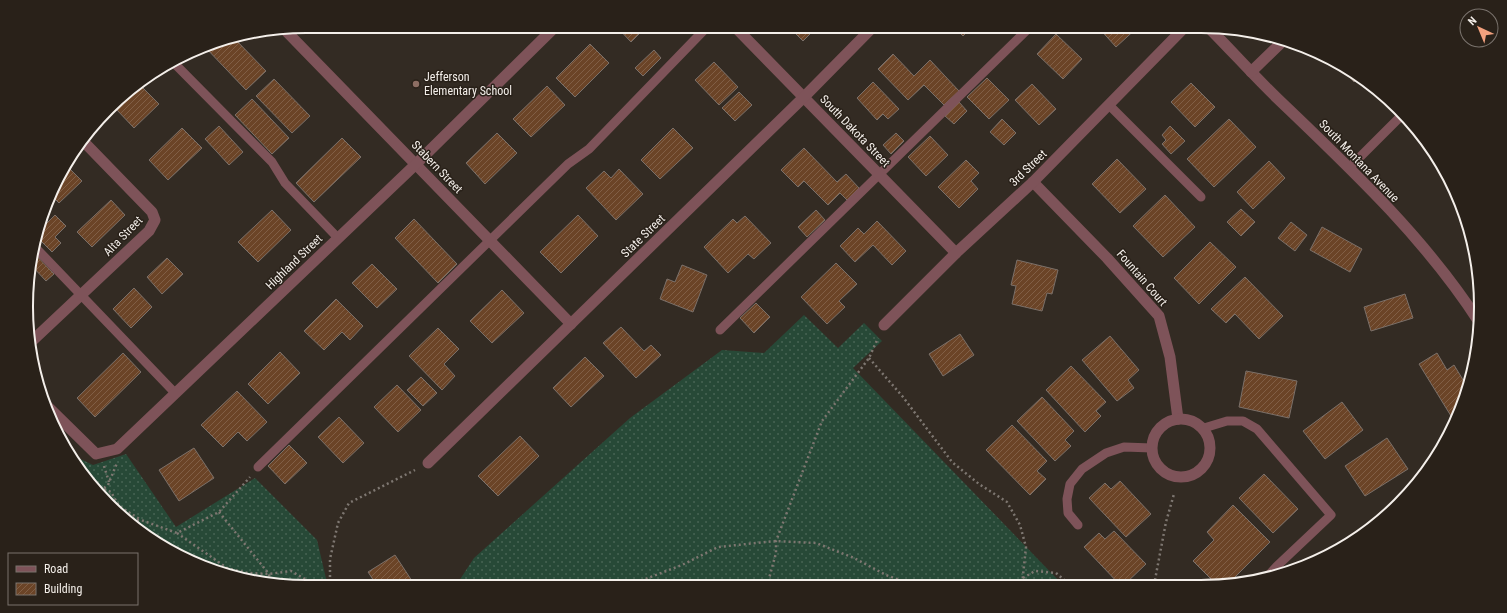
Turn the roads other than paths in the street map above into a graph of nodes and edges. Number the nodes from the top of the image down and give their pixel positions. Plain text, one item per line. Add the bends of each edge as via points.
1 (549, 33) edge
2 (701, 33) edge
3 (741, 33) edge
4 (867, 33) edge
5 (1024, 33) edge
6 (1179, 33) edge
7 (289, 34) edge
8 (1215, 34) edge
9 (1279, 45) edge
10 (177, 66) edge
11 (1251, 72) junction
12 (804, 97) junction
13 (1109, 105) junction
14 (1399, 118) edge
15 (87, 145) edge
16 (416, 164) junction
17 (1349, 168) junction
18 (879, 174) junction
19 (1033, 182) junction
20 (1201, 198) dead end
21 (338, 238) junction
22 (490, 241) junction
23 (39, 251) edge
24 (956, 253) junction
25 (81, 295) junction
26 (1474, 314) edge
27 (571, 324) junction
28 (884, 325) road end
29 (720, 330) dead end
30 (35, 338) edge
31 (175, 393) junction
32 (55, 414) edge
33 (1178, 419) junction
34 (1204, 428) junction
35 (1152, 448) junction
36 (428, 463) road end
37 (258, 467) road end
38 (1078, 525) dead end
39 (1273, 570) edge

1 - 16 street, Highland Street
2 - 22 lane via 589,149 568,164
3 - 12 street, South Dakota Street
4 - 12 street, State Street
5 - 18 lane
6 - 13 street, 3rd Street
7 - 16 street, Stabern Street
8 - 11 street, South Montana Avenue
9 - 11 street
10 - 21 lane via 272,162 286,183
11 - 17 street, South Montana Avenue
12 - 18 street, South Dakota Street
12 - 27 street, State Street
13 - 19 street, 3rd Street
13 - 20 lane
14 - 17 lane
15 - 25 street, Alta Street via 152,212 155,220 149,231
16 - 21 street, Highland Street
16 - 22 street, Stabern Street
17 - 26 street, South Montana Avenue via 1437,264
18 - 24 street, South Dakota Street
18 - 29 lane
19 - 24 street, 3rd Street
19 - 33 street, Fountain Court via 1159,316 1170,357
21 - 31 street, Highland Street
22 - 27 street, Stabern Street
22 - 37 lane
23 - 25 lane
24 - 28 street, 3rd Street
25 - 30 street, Alta Street
25 - 31 lane
27 - 36 street, State Street
31 - 32 street, Highland Street via 117,449 96,454
33 - 34 street via 1186,418
33 - 35 street via 1167,422 1159,429
34 - 35 street via 1209,437 1210,456 1202,468 1191,475 1173,476 1164,472 1154,457
34 - 39 lane via 1227,421 1243,421 1257,428 1331,515
35 - 38 lane via 1124,447 1106,453 1082,469 1070,484 1067,499 1068,513

